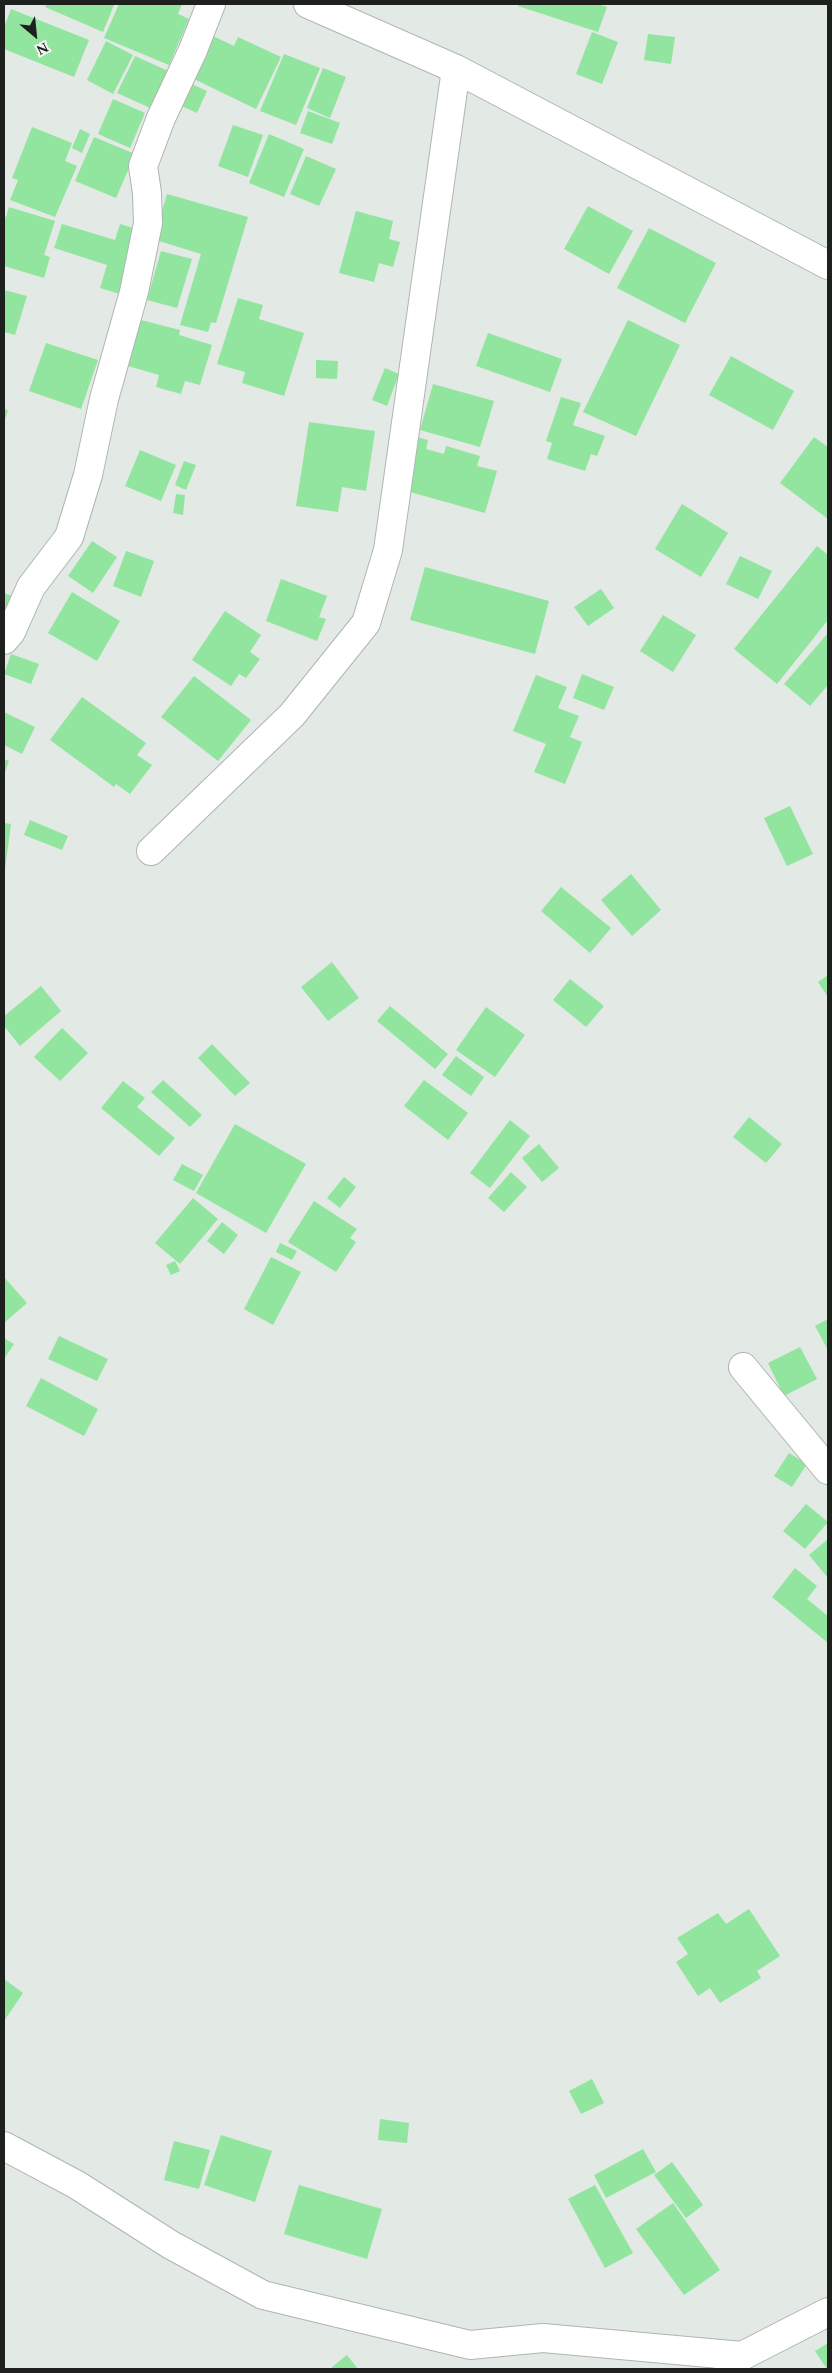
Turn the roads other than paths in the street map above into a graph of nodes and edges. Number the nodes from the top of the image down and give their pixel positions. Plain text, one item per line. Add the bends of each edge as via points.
1 (211, 4) edge
2 (308, 4) edge
3 (456, 69) junction
4 (828, 265) edge
5 (4, 640) edge
6 (151, 850) dead end
7 (743, 1367) dead end
8 (828, 1470) edge
9 (4, 2146) edge
10 (828, 2312) edge
11 (735, 2363) edge

1 - 5 street via 143,166 148,224 88,475 69,537 31,587 11,632
2 - 3 street
3 - 4 street
3 - 6 street via 388,550 366,623 292,715
7 - 8 street
9 - 11 street via 77,2185 171,2245 263,2295 470,2345 543,2338
10 - 11 street

